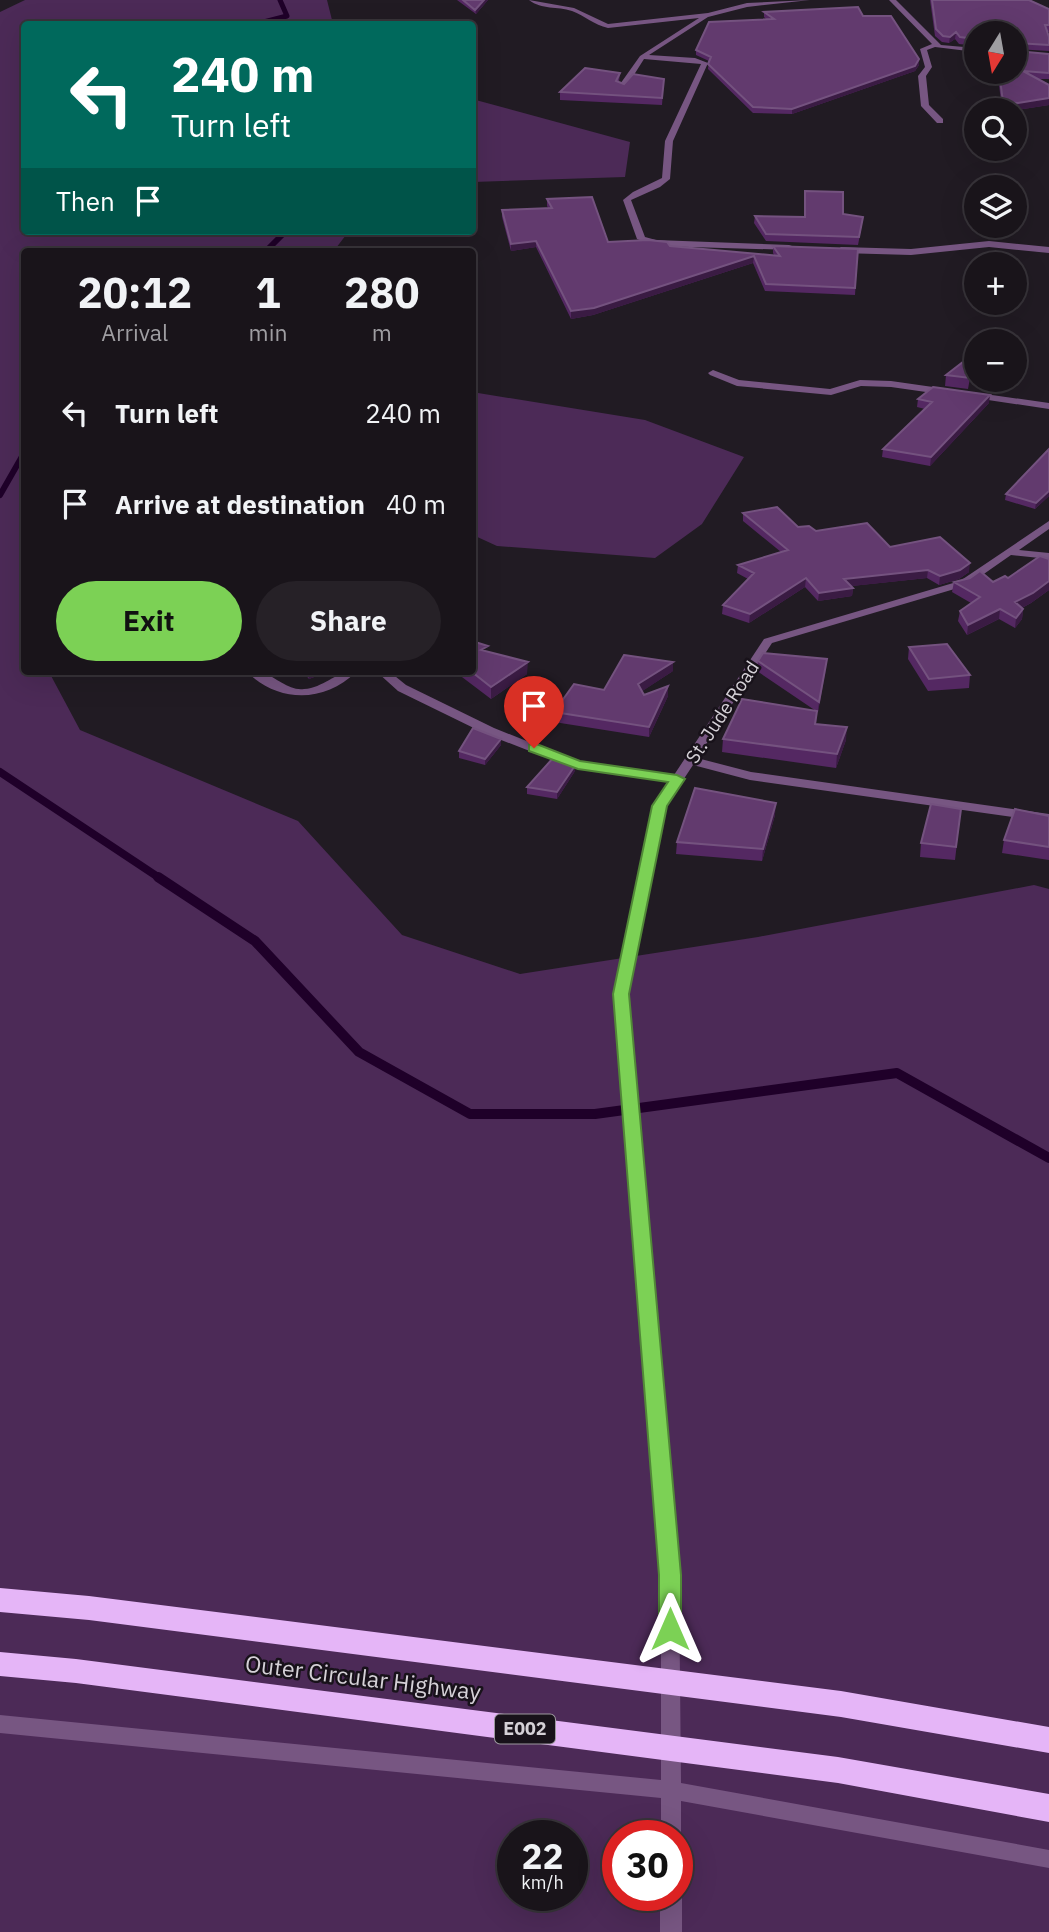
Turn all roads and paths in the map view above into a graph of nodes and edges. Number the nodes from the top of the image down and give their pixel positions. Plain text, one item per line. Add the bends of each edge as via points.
1 (532, 0) edge
2 (807, 0) edge
3 (892, 0) edge
4 (708, 15) junction
5 (936, 45) junction
6 (964, 48) edge
7 (642, 57) junction
8 (622, 87) edge
9 (940, 121) dead end
10 (804, 248) edge
11 (831, 249) edge
12 (1049, 250) edge
13 (713, 373) dead end
14 (1049, 406) edge
15 (1049, 523) edge
16 (1008, 552) junction
17 (1049, 556) edge
18 (258, 675) edge
19 (345, 675) edge
20 (387, 675) edge
21 (690, 760) junction
22 (677, 779) junction
23 (1049, 818) edge
24 (0, 1601) edge
25 (0, 1664) edge
26 (0, 1724) edge
27 (1049, 1740) edge
28 (671, 1790) junction
29 (1049, 1808) edge
30 (671, 1820) edge
31 (1049, 1858) edge
32 (671, 1911) edge
33 (671, 1932) edge

1 - 4 street via 574,9 608,26
2 - 4 street via 747,5
3 - 5 street
4 - 7 street
5 - 6 street
5 - 9 street via 923,49 929,67 922,76 925,106
7 - 8 street
7 - 10 street via 705,64 669,141 666,179 627,200 641,239
11 - 12 street via 911,252 989,244
13 - 14 street via 737,383 831,392 860,383 891,384
15 - 16 street, St. Jude Road
16 - 17 street
16 - 21 street, St. Jude Road via 964,583 768,641
18 - 19 street via 291,693 314,693
20 - 22 street via 402,688 479,725 578,765
21 - 22 street, St. Jude Road
21 - 23 street via 750,776
22 - 28 street, St. Jude Road via 660,806 621,994 670,1575
24 - 27 highway, Outer Circular Highway via 89,1608 841,1704
25 - 29 highway, Outer Circular Highway / E002 via 838,1770
26 - 28 street
28 - 30 street, St. Jude Road
28 - 31 street
32 - 33 street

